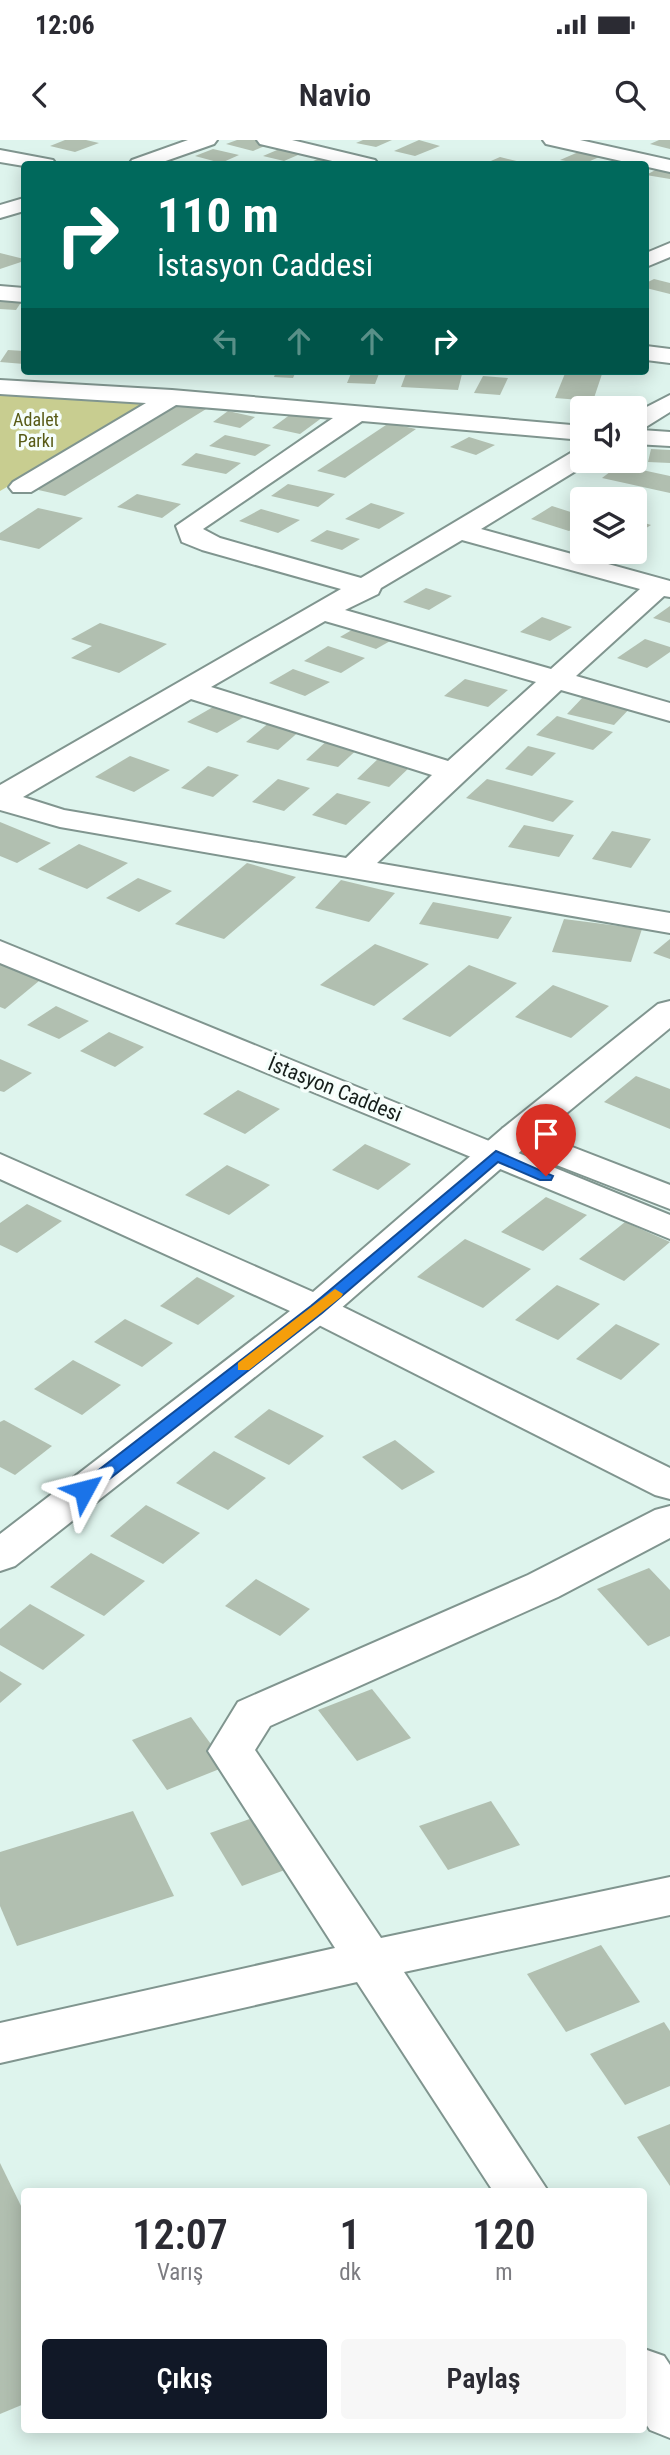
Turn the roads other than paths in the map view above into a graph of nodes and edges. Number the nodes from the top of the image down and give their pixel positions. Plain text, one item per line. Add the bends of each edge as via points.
1 (207, 140) edge
2 (267, 140) edge
3 (553, 140) edge
4 (0, 156) edge
5 (29, 161) edge
6 (148, 161) edge
7 (355, 161) edge
8 (648, 161) edge
9 (649, 161) edge
10 (670, 166) edge
11 (21, 205) edge
12 (0, 212) edge
13 (666, 240) edge
14 (649, 258) edge
15 (0, 293) edge
16 (21, 295) edge
17 (649, 353) edge
18 (670, 356) edge
19 (0, 387) edge
20 (172, 397) junction
21 (670, 402) edge
22 (356, 414) junction
23 (647, 416) edge
24 (570, 432) edge
25 (647, 438) edge
26 (670, 439) edge
27 (570, 464) edge
28 (22, 487) dead end
29 (461, 532) junction
30 (665, 587) edge
31 (368, 588) junction
32 (323, 612) junction
33 (555, 679) junction
34 (187, 689) junction
35 (670, 712) edge
36 (453, 772) junction
37 (0, 799) edge
38 (352, 870) junction
39 (670, 923) edge
40 (0, 925) edge
41 (0, 951) edge
42 (670, 1012) edge
43 (506, 1146) junction
44 (0, 1165) edge
45 (670, 1198) edge
46 (670, 1228) edge
47 (317, 1309) junction
48 (670, 1485) edge
49 (670, 1520) edge
50 (0, 1556) edge
51 (670, 1896) edge
52 (368, 1960) junction
53 (0, 2043) edge
54 (520, 2188) edge
55 (647, 2378) edge
56 (670, 2412) edge

1 - 6 street
2 - 7 street
3 - 8 street
4 - 5 street
9 - 10 street
11 - 12 street
13 - 14 street
15 - 16 street
17 - 18 street
19 - 20 street
20 - 22 street
20 - 28 street
21 - 23 street
22 - 24 street
22 - 31 street via 189,526 191,536 211,544
25 - 26 street
27 - 29 street
29 - 30 street
29 - 31 street
30 - 33 street
31 - 32 street
32 - 33 street
32 - 34 street
33 - 35 street
33 - 36 street
34 - 36 street
34 - 37 street
36 - 38 street
37 - 38 street via 60,818
38 - 39 street
40 - 43 street
41 - 43 street, İstasyon Caddesi
42 - 43 street
43 - 45 street
43 - 46 street, İstasyon Caddesi
43 - 47 street
44 - 47 street
47 - 48 street
47 - 50 street
49 - 52 street via 543,1586 254,1714 231,1751
51 - 52 street
52 - 53 street
52 - 54 street
55 - 56 street

